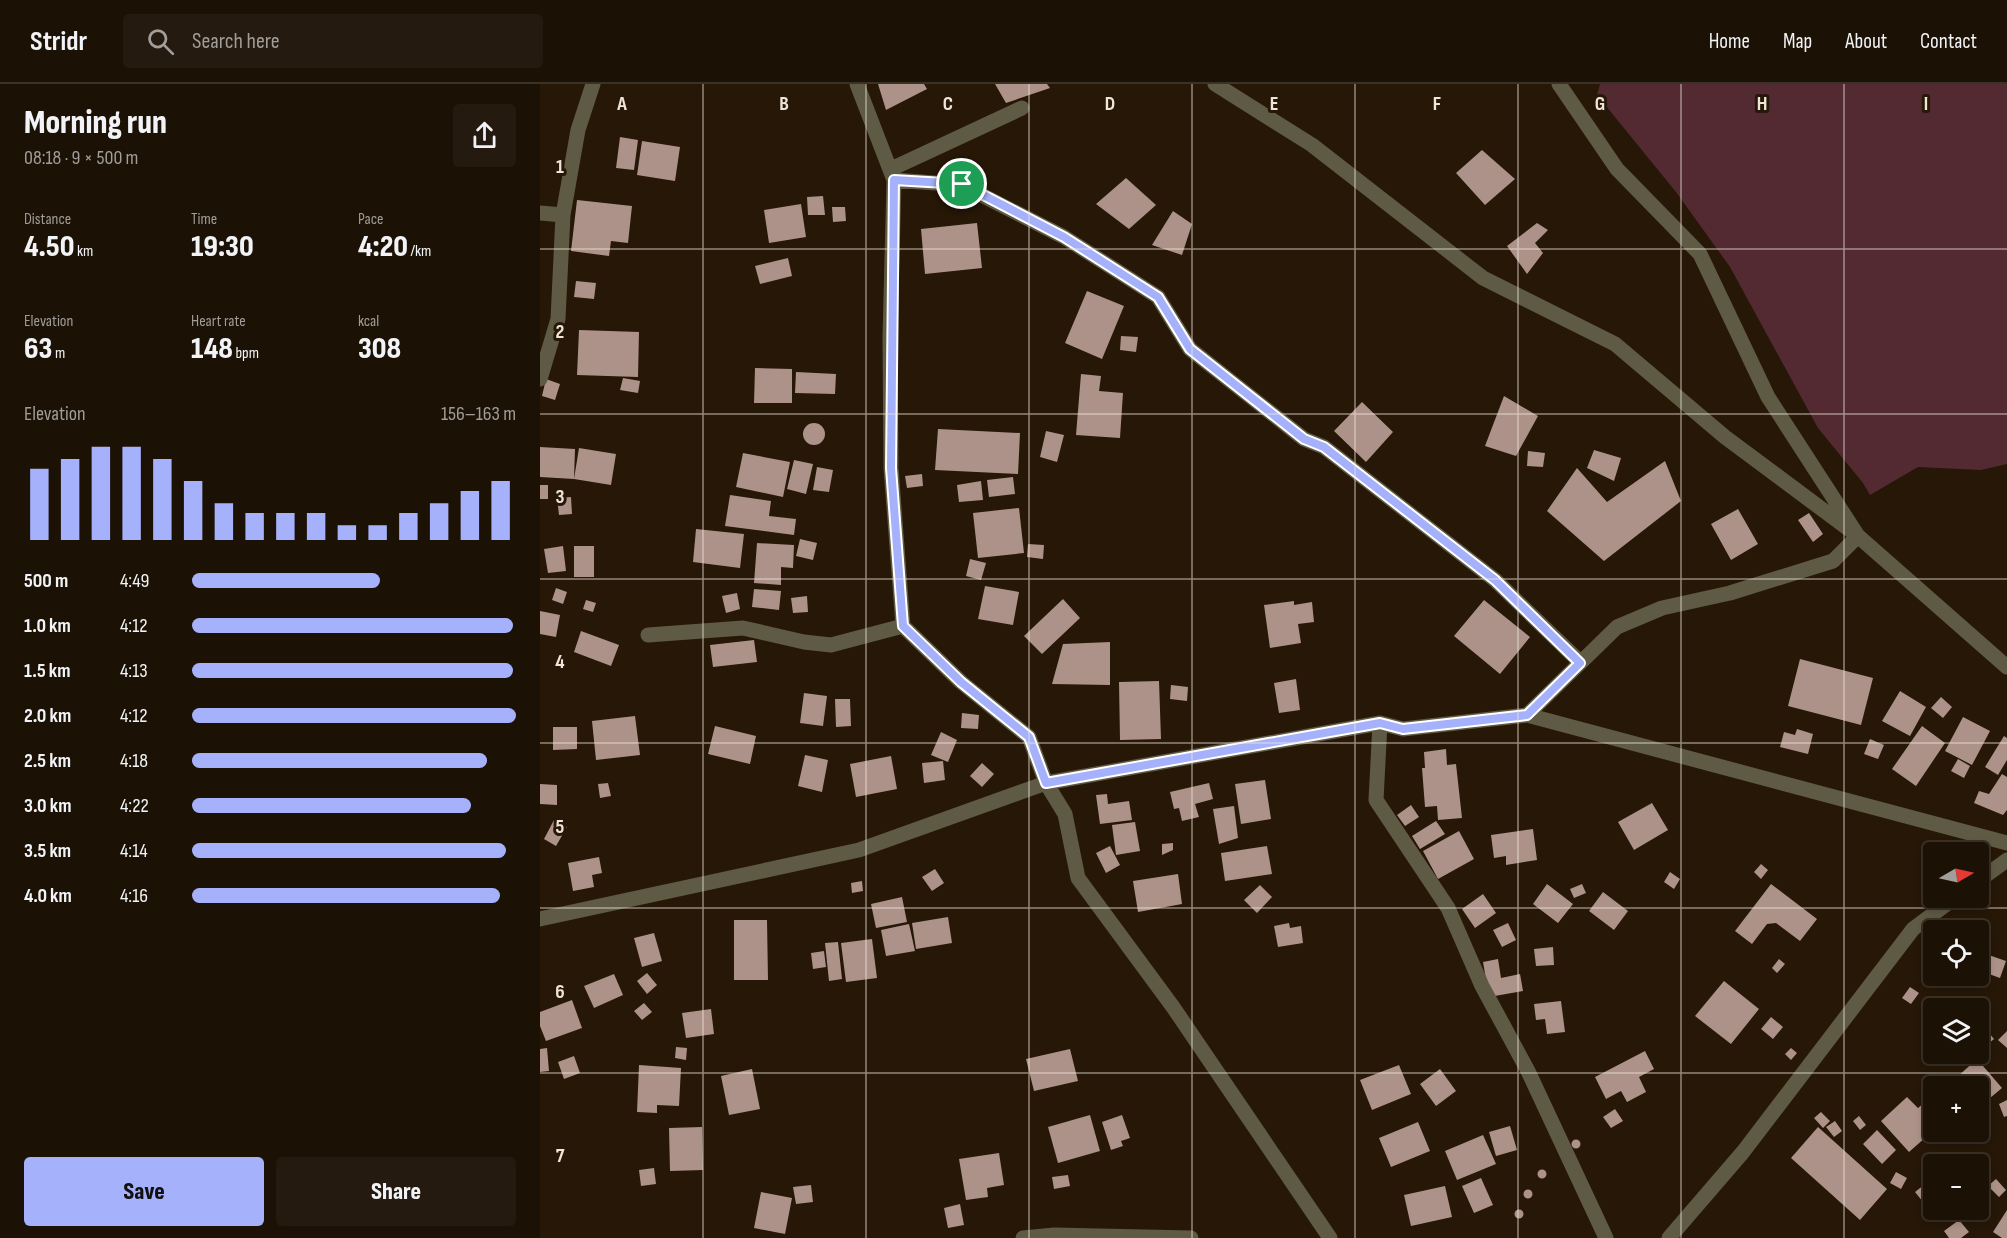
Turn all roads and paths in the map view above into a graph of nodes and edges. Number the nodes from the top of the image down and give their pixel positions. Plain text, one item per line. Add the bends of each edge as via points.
1 (593, 84) edge
2 (857, 84) edge
3 (1215, 84) edge
4 (1559, 84) edge
5 (1022, 108) dead end
6 (892, 174) junction
7 (540, 213) edge
8 (563, 215) junction
9 (540, 379) edge
10 (1858, 536) junction
11 (903, 626) junction
12 (648, 635) dead end
13 (1580, 663) junction
14 (2007, 667) edge
15 (1527, 715) junction
16 (1380, 723) junction
17 (1046, 783) junction
18 (2007, 843) edge
19 (2007, 860) edge
20 (1989, 873) edge
21 (1941, 908) edge
22 (540, 919) edge
23 (1053, 1236) edge
24 (1023, 1238) edge
25 (1191, 1238) edge
26 (1330, 1238) edge
27 (1606, 1238) edge
28 (1669, 1238) edge

1 - 8 street via 578,130
2 - 6 street
3 - 10 street via 1312,145 1483,278 1615,344 1725,437
4 - 10 street via 1617,170 1700,254 1768,397
5 - 6 street
6 - 11 street via 891,468
6 - 13 street via 962,184 1064,237 1158,297 1190,349 1495,580
7 - 8 street
8 - 9 street via 558,320
10 - 13 street via 1833,561 1730,593 1662,608 1617,627
10 - 14 street
11 - 12 street via 831,645 743,628
11 - 17 street via 961,682 1029,737
13 - 15 street
15 - 16 street via 1403,729
15 - 18 street
16 - 17 street
16 - 27 street via 1376,800 1448,908 1482,986 1528,1071
17 - 22 street via 859,850
17 - 26 street via 1065,814 1078,878 1173,1007
19 - 20 street
21 - 28 street via 1913,929 1743,1152
23 - 24 street
23 - 25 street

